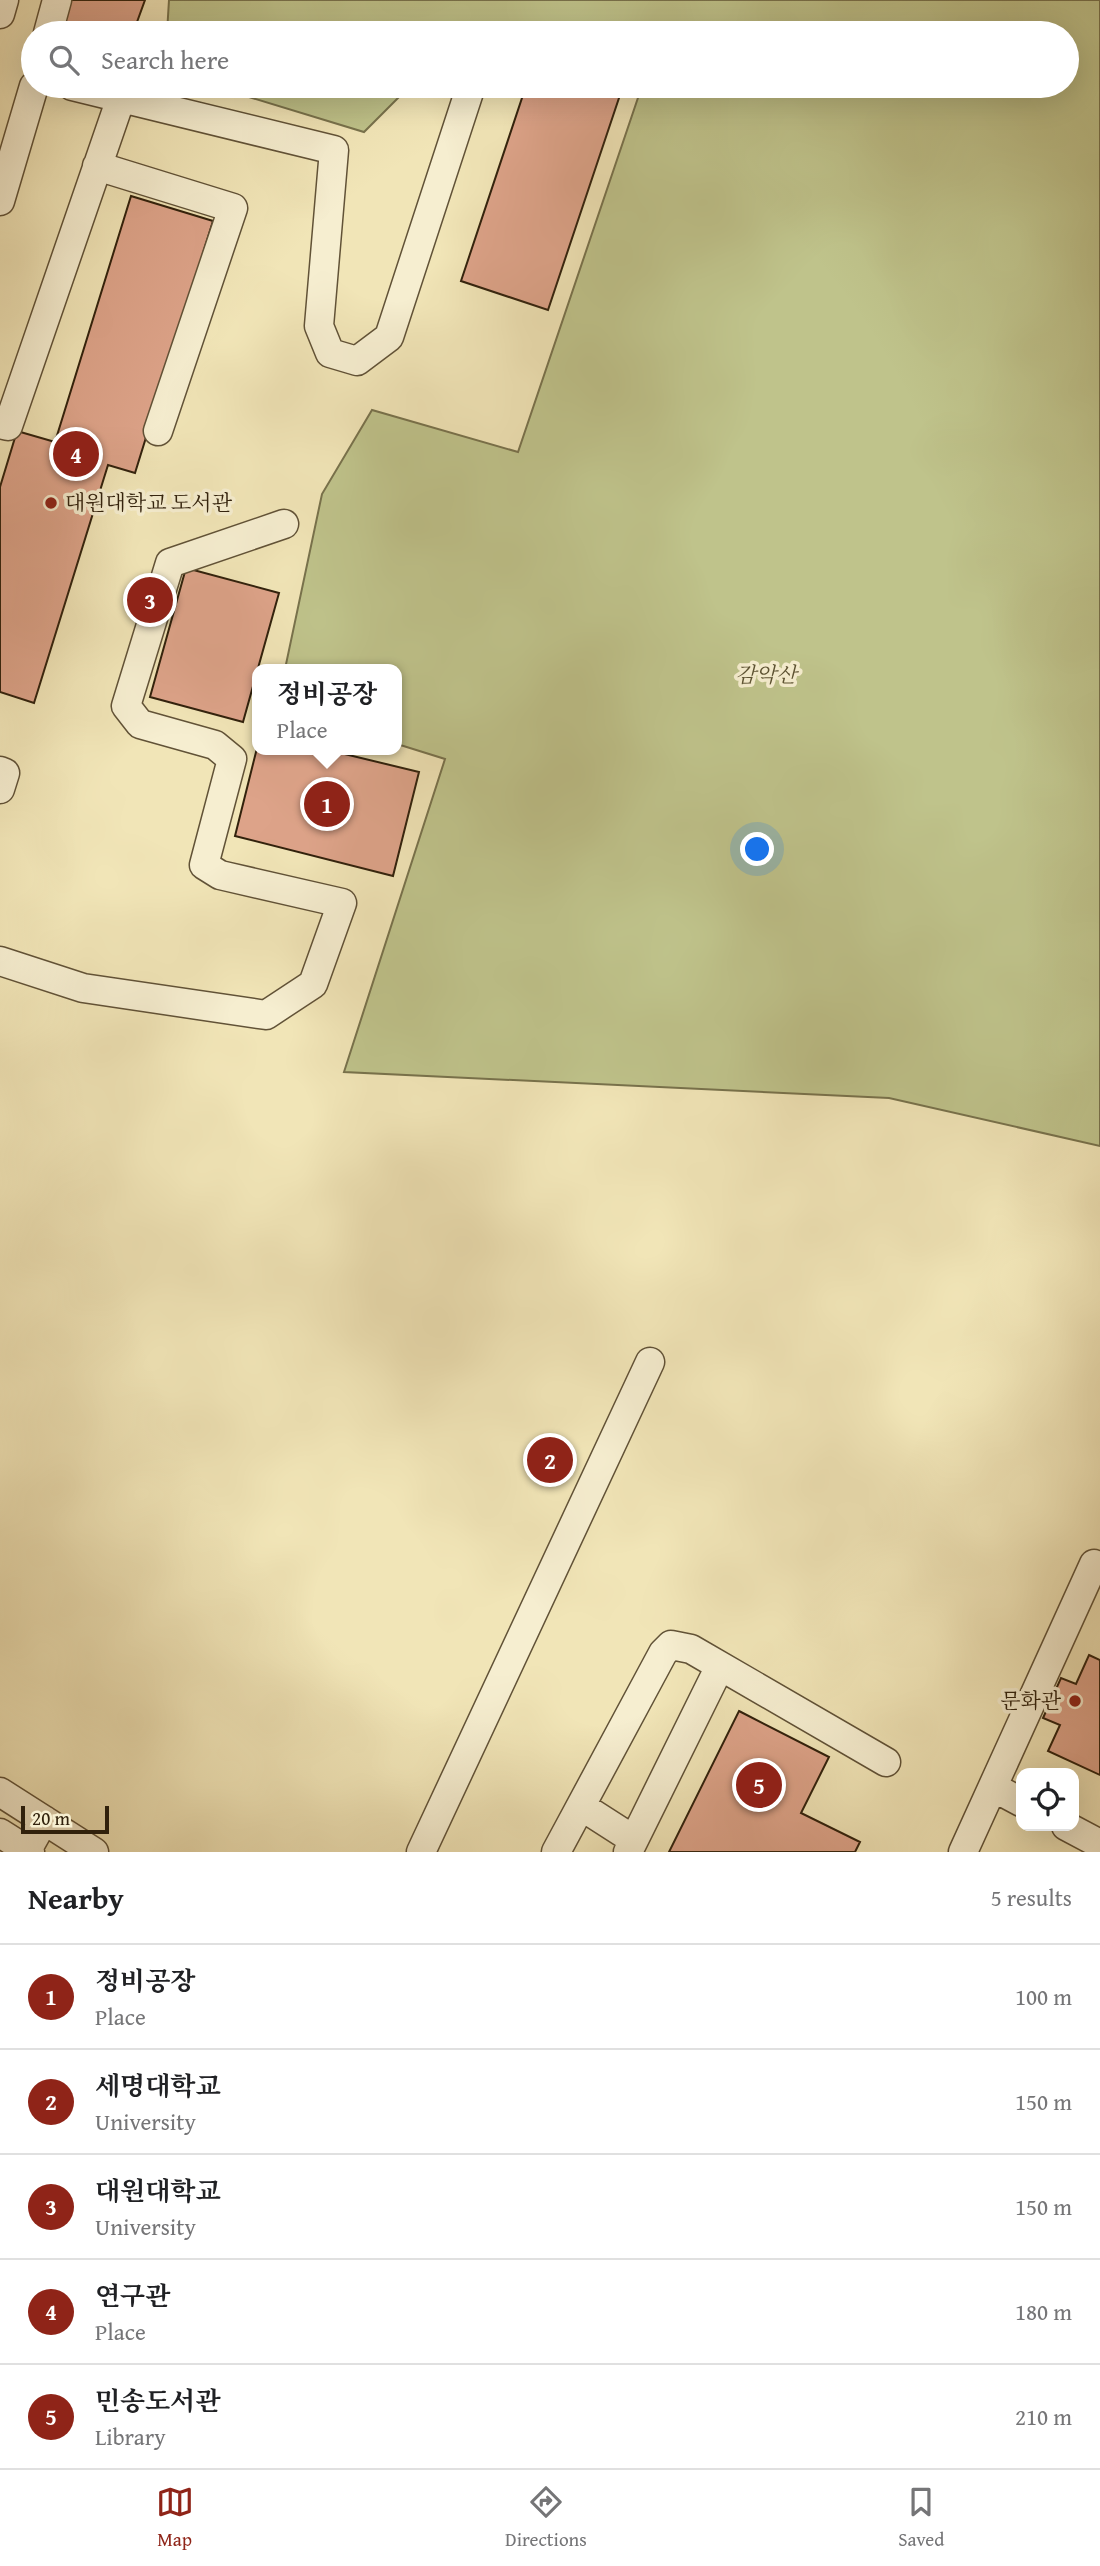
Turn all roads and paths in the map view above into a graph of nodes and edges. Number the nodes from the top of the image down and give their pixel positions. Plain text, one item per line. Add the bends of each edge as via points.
1 (4, 0) edge
2 (57, 0) edge
3 (0, 14) edge
4 (51, 21) edge
5 (30, 98) edge
6 (121, 98) joint
7 (467, 98) edge
8 (97, 166) junction
9 (0, 201) edge
10 (0, 425) edge
11 (158, 431) dead end
12 (284, 524) dead end
13 (0, 771) edge
14 (0, 789) edge
15 (0, 961) edge
16 (650, 1362) dead end
17 (1094, 1564) dead end
18 (720, 1666) junction
19 (886, 1762) dead end
20 (993, 1787) junction
21 (0, 1791) edge
22 (1016, 1799) edge
23 (581, 1806) junction
24 (44, 1820) junction
25 (1075, 1831) edge
26 (0, 1833) edge
27 (1100, 1844) edge
28 (631, 1846) edge
29 (28, 1851) edge
30 (94, 1852) edge
31 (421, 1852) edge
32 (556, 1852) edge
33 (963, 1852) edge

1 - 3 street
2 - 4 street
5 - 9 street
6 - 7 street via 334,150 319,327 330,353 357,361 389,337
6 - 8 street
8 - 10 street via 8,426
8 - 11 street via 233,208
12 - 15 street via 170,563 126,706 140,723 215,746 232,759 204,865 220,875 342,903 313,984 265,1015 83,988
13 - 14 street via 5,773
16 - 31 street
17 - 20 street
18 - 19 street
18 - 23 street via 691,1649 671,1645 663,1653
18 - 28 street
20 - 22 street
20 - 33 street
21 - 24 street
23 - 28 street
23 - 32 street
24 - 29 street
24 - 30 street
25 - 27 street
26 - 29 street

